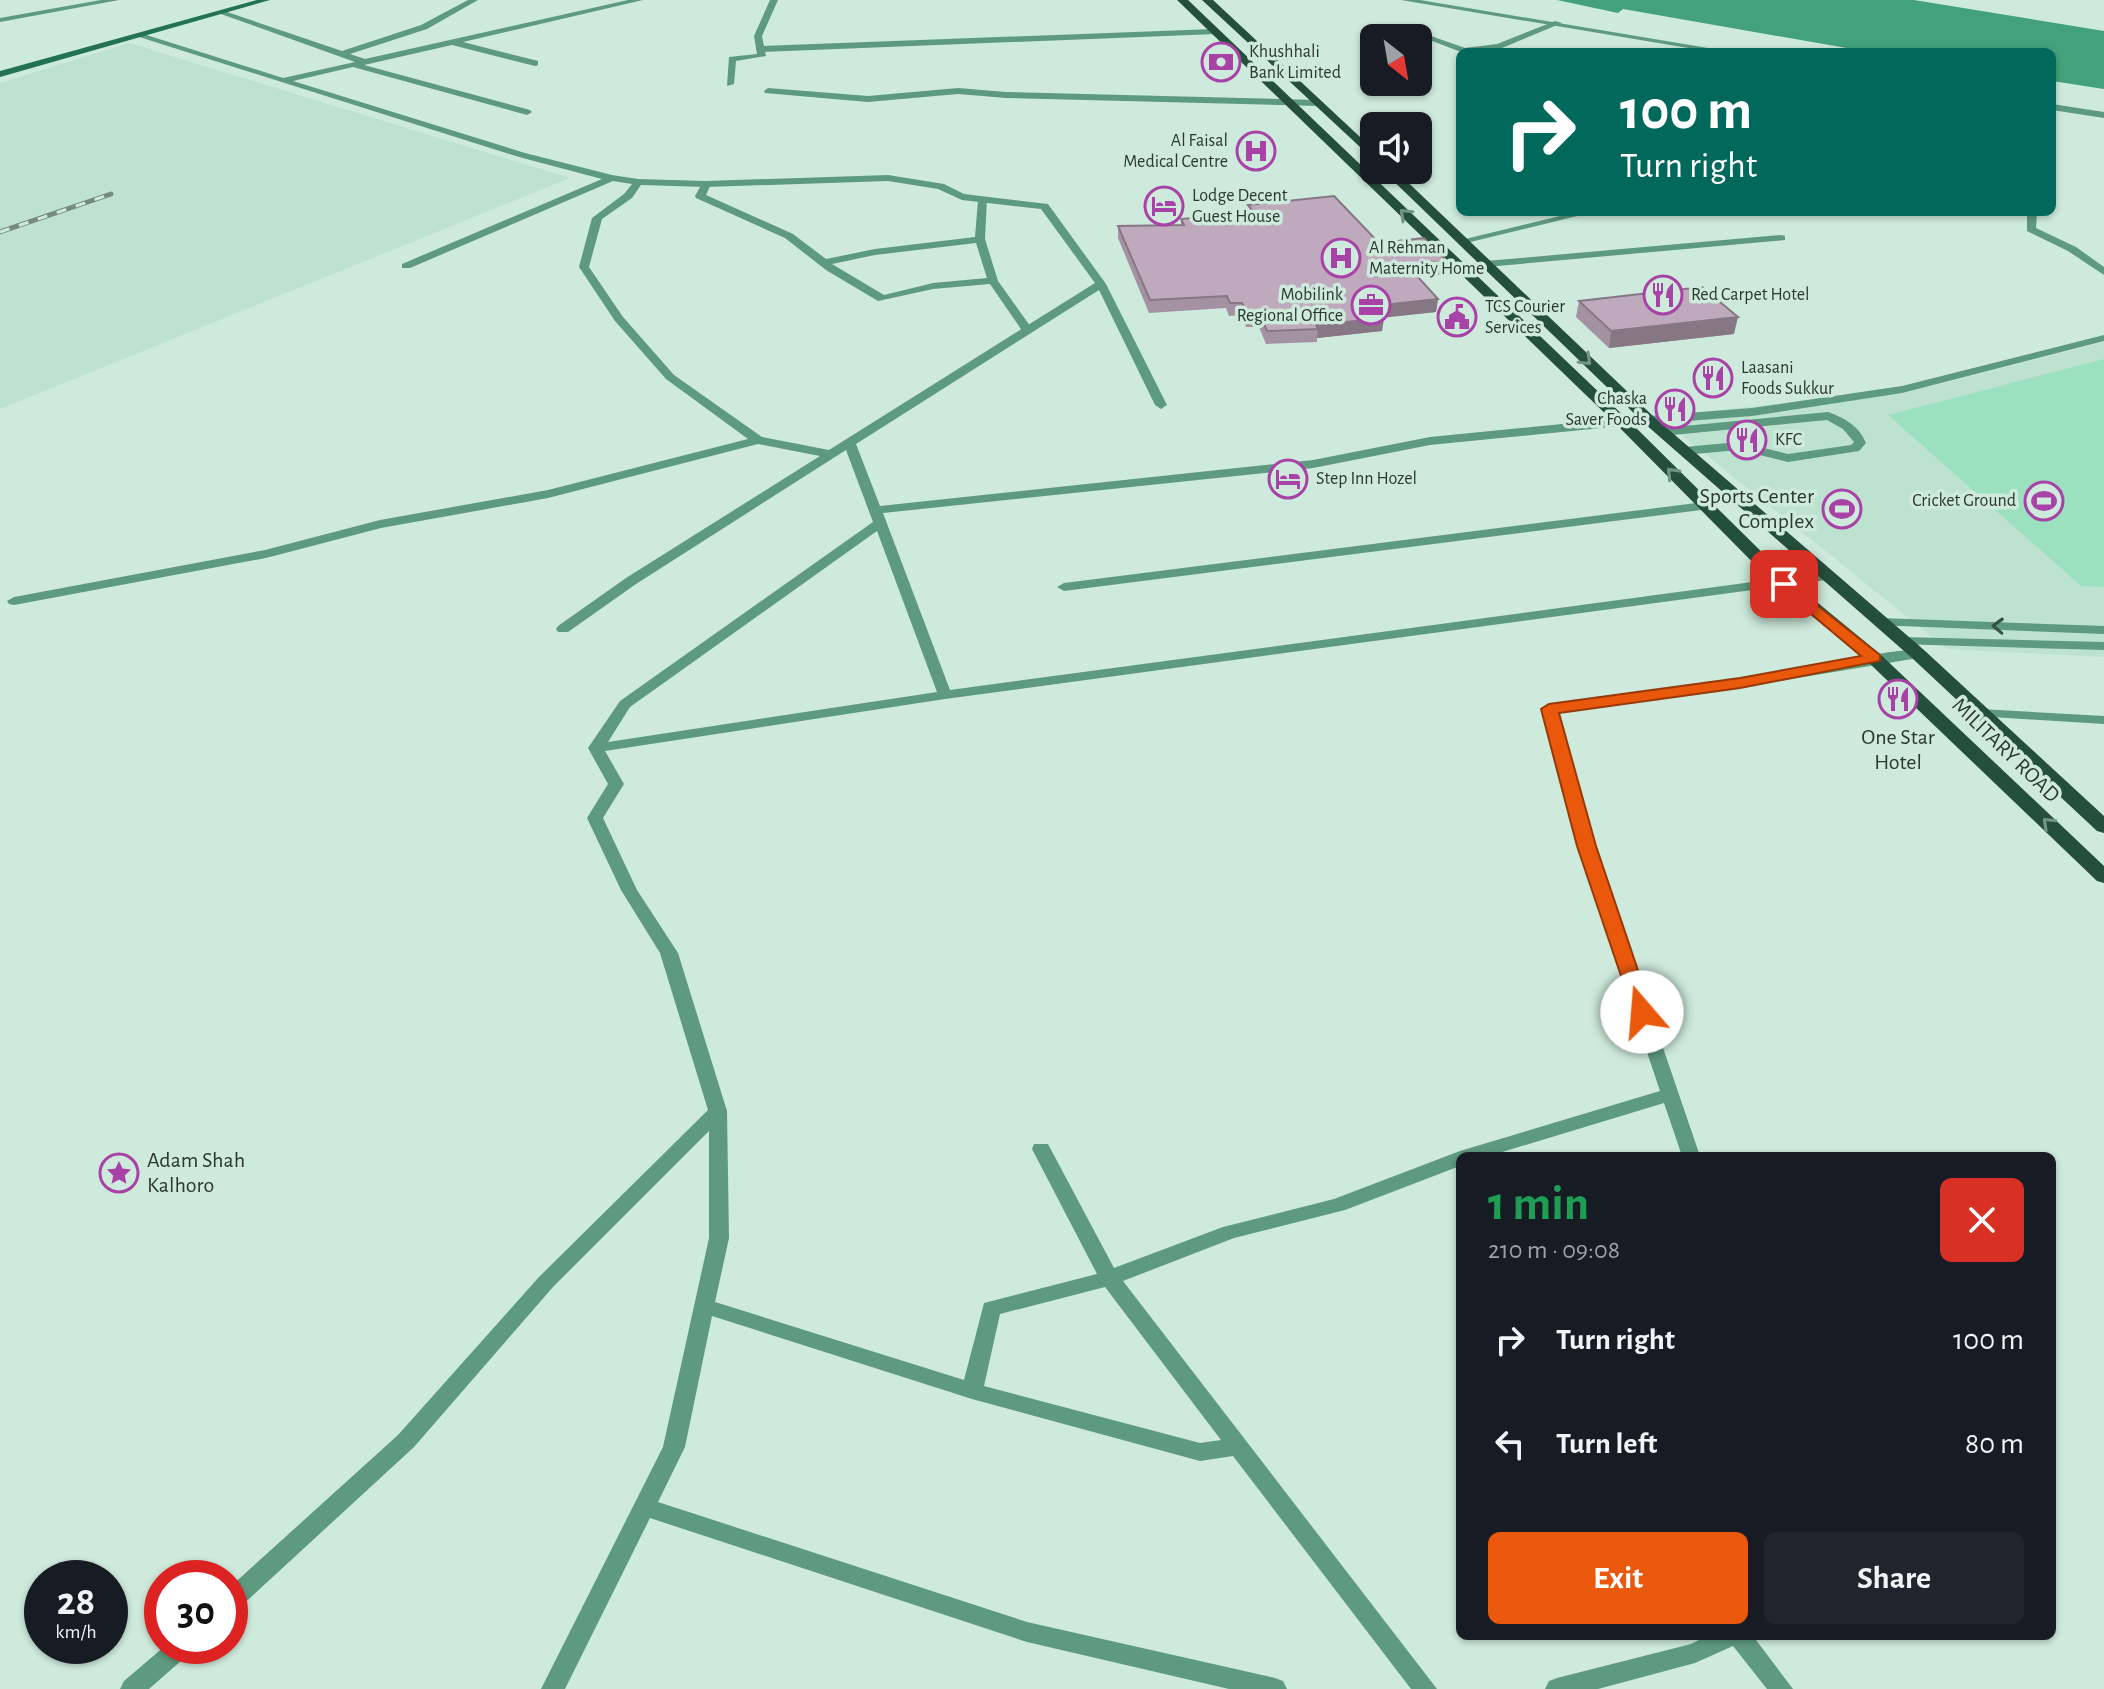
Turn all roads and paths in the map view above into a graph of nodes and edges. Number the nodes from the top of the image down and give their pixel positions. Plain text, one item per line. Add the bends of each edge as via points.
1 (115, 0) edge
2 (266, 0) edge
3 (474, 0) edge
4 (639, 0) edge
5 (774, 0) edge
6 (1182, 0) edge
7 (1207, 0) edge
8 (1405, 0) edge
9 (224, 12) junction
10 (0, 20) edge
11 (1558, 23) junction
12 (1213, 32) junction
13 (137, 35) junction
14 (1432, 39) edge
15 (447, 42) junction
16 (1459, 48) edge
17 (1487, 48) edge
18 (1705, 48) edge
19 (760, 49) junction
20 (341, 54) junction
21 (363, 61) junction
22 (535, 63) dead end
23 (351, 64) junction
24 (0, 74) edge
25 (283, 81) junction
26 (730, 84) dead end
27 (768, 91) dead end
28 (1288, 102) junction
29 (1319, 103) junction
30 (2056, 108) edge
31 (527, 112) dead end
32 (2104, 115) edge
33 (1360, 143) edge
34 (612, 178) junction
35 (638, 182) junction
36 (706, 184) junction
37 (1403, 184) edge
38 (983, 200) junction
39 (1571, 216) edge
40 (2032, 216) edge
41 (1781, 238) dead end
42 (980, 239) junction
43 (1462, 241) junction
44 (824, 263) junction
45 (1486, 264) junction
46 (406, 266) dead end
47 (2104, 272) edge
48 (993, 281) junction
49 (1101, 284) junction
50 (1027, 330) junction
51 (2104, 338) edge
52 (1161, 405) dead end
53 (1649, 420) junction
54 (1622, 422) junction
55 (1663, 432) junction
56 (758, 440) junction
57 (849, 441) junction
58 (1684, 451) junction
59 (829, 454) junction
60 (1704, 506) junction
61 (878, 517) junction
62 (1826, 576) junction
63 (1784, 584) junction
64 (1064, 587) dead end
65 (14, 601) dead end
66 (1880, 622) junction
67 (2036, 627) junction
68 (563, 629) dead end
69 (2104, 630) edge
70 (1902, 641) junction
71 (2049, 645) junction
72 (2104, 646) edge
73 (1918, 654) junction
74 (1874, 658) junction
75 (945, 695) junction
76 (1981, 713) junction
77 (2104, 720) edge
78 (596, 748) junction
79 (2104, 827) edge
80 (2104, 877) edge
81 (1669, 1095) junction
82 (718, 1111) junction
83 (1041, 1149) dead end
84 (1480, 1152) edge
85 (1690, 1152) edge
86 (1456, 1161) edge
87 (1109, 1278) junction
88 (704, 1306) junction
89 (972, 1391) junction
90 (1239, 1446) junction
91 (644, 1507) junction
92 (248, 1586) edge
93 (1722, 1640) edge
94 (1742, 1640) edge
95 (161, 1664) edge
96 (132, 1689) edge
97 (553, 1689) edge
98 (1275, 1689) edge
99 (1425, 1689) edge
100 (1557, 1689) edge
101 (1781, 1689) edge

1 - 10 street
2 - 9 main road
3 - 20 street via 424,27
4 - 15 street
5 - 19 street via 758,36
6 - 12 main road, MILITARY ROAD
7 - 29 main road
8 - 11 street
9 - 13 main road
9 - 20 street
11 - 17 street
11 - 18 street
12 - 19 street
12 - 28 main road, MILITARY ROAD
13 - 24 main road
13 - 25 street
14 - 16 street
15 - 21 street
15 - 22 street
19 - 26 street via 762,56 732,59
20 - 21 street
21 - 23 street
23 - 25 street
23 - 31 street
25 - 34 street
27 - 28 street via 868,99 958,91
28 - 29 street
54 -> 28 main road, MILITARY ROAD
29 - 33 main road
30 - 32 street
34 - 35 street
34 - 46 street
35 - 36 street
35 - 56 street via 597,218 584,267 619,319 670,377
36 - 38 street via 888,178 941,186
36 - 44 street via 700,196 789,236
37 - 43 main road, MILITARY ROAD
38 - 42 street
38 - 49 street via 1044,206
39 - 43 street
40 - 47 street via 2031,229
41 - 45 street
42 - 44 street
42 - 48 street
43 - 45 main road, MILITARY ROAD
44 - 48 street via 882,299 933,286
45 -> 53 main road, MILITARY ROAD
48 - 50 street
49 - 50 street
49 - 52 street
50 - 57 street
51 - 53 street via 1902,389 1752,412
53 - 55 main road, MILITARY ROAD
60 -> 54 main road, MILITARY ROAD
54 - 61 street via 1430,441 1313,464
55 - 58 main road, MILITARY ROAD
55 - 58 street via 1828,416 1859,436 1860,443 1803,458 1739,446
56 - 59 street
56 - 65 street via 548,494
57 - 59 street
57 - 61 street
58 - 62 main road, MILITARY ROAD
59 - 68 street
60 - 63 main road, MILITARY ROAD
60 - 64 street
61 - 75 street
61 - 78 street via 625,704
62 - 63 street
62 - 66 main road, MILITARY ROAD
63 - 74 main road, MILITARY ROAD
63 - 75 street
67 -> 66 street
66 - 70 main road, MILITARY ROAD
67 - 69 street
67 - 71 street
70 - 71 street
70 - 73 main road, MILITARY ROAD
71 - 72 street
73 - 74 street
73 - 76 main road, MILITARY ROAD
80 -> 74 main road, MILITARY ROAD
74 - 81 street via 1749,682 1549,709 1586,846
75 - 78 street
76 - 77 street
76 - 79 main road, MILITARY ROAD
78 - 82 street via 616,784 595,818 629,890 669,953
81 - 84 street
81 - 85 street
82 - 88 street via 719,1238
82 - 92 street via 546,1282 406,1441
83 - 87 street
86 - 87 street via 1338,1205 1230,1232
87 - 89 street via 991,1309
87 - 90 street
88 - 89 street
88 - 91 street via 674,1447
89 - 90 street via 1200,1452
90 - 99 street
91 - 97 street
91 - 98 street via 1027,1632
93 - 100 street via 1695,1653
94 - 101 street
95 - 96 street

